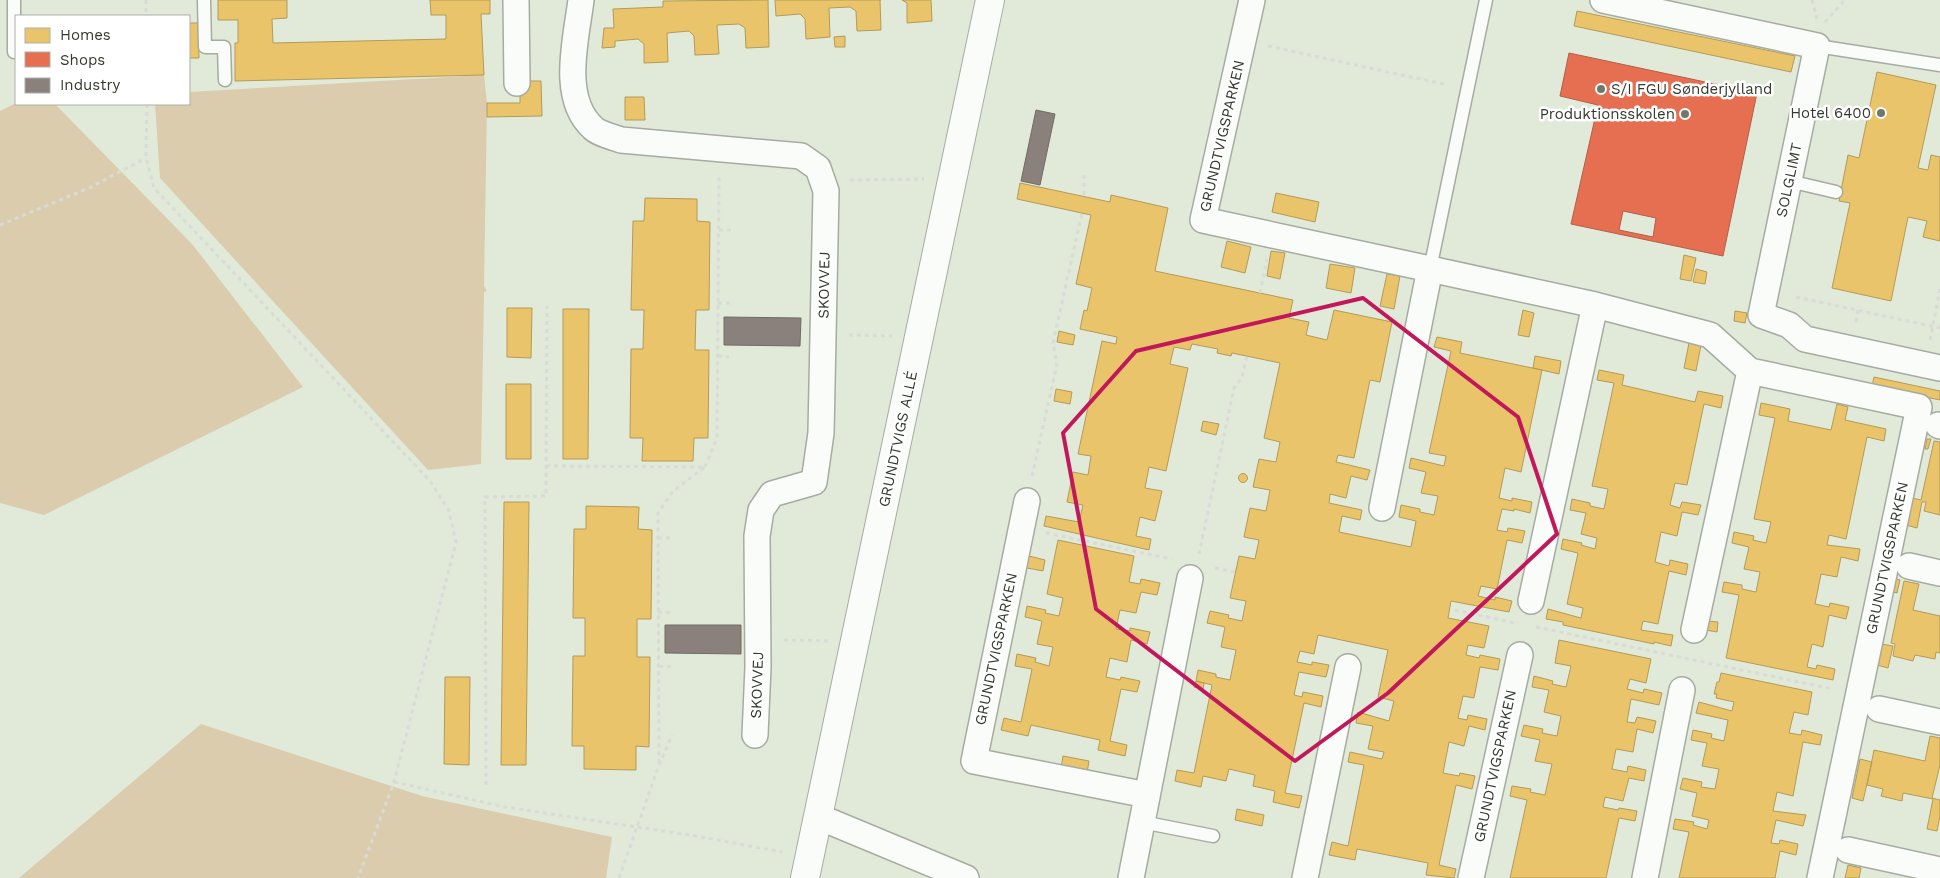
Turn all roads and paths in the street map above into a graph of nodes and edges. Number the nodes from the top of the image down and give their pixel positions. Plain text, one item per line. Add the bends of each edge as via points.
1 (14, 0) edge
2 (146, 0) edge
3 (204, 0) edge
4 (516, 0) edge
5 (581, 0) edge
6 (990, 0) edge
7 (1252, 0) edge
8 (1486, 0) edge
9 (1603, 0) edge
10 (1845, 0) edge
11 (146, 15) edge
12 (1819, 37) junction
13 (1243, 41) junction
14 (14, 52) dead end
15 (1940, 65) edge
16 (225, 80) dead end
17 (517, 83) dead end
18 (1468, 89) junction
19 (147, 105) edge
20 (719, 149) junction
21 (146, 158) junction
22 (1084, 176) dead end
23 (952, 179) junction
24 (822, 180) junction
25 (1789, 182) junction
26 (1836, 192) dead end
27 (1084, 197) dead end
28 (1082, 213) dead end
29 (0, 225) edge
30 (719, 230) junction
31 (735, 230) dead end
32 (1272, 234) junction
33 (1430, 269) junction
34 (1940, 289) edge
35 (1766, 291) junction
36 (1260, 293) dead end
37 (718, 303) junction
38 (732, 303) dead end
39 (1595, 305) junction
40 (547, 306) dead end
41 (1933, 326) junction
42 (1940, 328) edge
43 (823, 335) junction
44 (919, 336) junction
45 (718, 356) junction
46 (1247, 356) dead end
47 (729, 357) dead end
48 (1932, 367) edge
49 (1750, 371) junction
50 (546, 466) junction
51 (705, 467) junction
52 (1027, 501) joint
53 (1382, 508) dead end
54 (1021, 528) junction
55 (658, 538) junction
56 (671, 538) dead end
57 (1909, 566) dead end
58 (1194, 571) junction
59 (1235, 572) dead end
60 (1940, 573) edge
61 (1531, 601) dead end
62 (1455, 610) dead end
63 (658, 612) junction
64 (672, 613) dead end
65 (1517, 623) dead end
66 (1535, 627) dead end
67 (1694, 630) joint
68 (759, 640) junction
69 (856, 641) junction
70 (1520, 655) dead end
71 (1688, 659) junction
72 (659, 666) junction
73 (673, 667) dead end
74 (1348, 667) dead end
75 (1682, 690) joint
76 (1858, 695) junction
77 (1879, 709) dead end
78 (1940, 722) edge
79 (672, 735) dead end
80 (755, 735) dead end
81 (659, 765) junction
82 (394, 782) junction
83 (486, 785) dead end
84 (1147, 795) junction
85 (819, 817) junction
86 (1142, 822) junction
87 (637, 827) junction
88 (1213, 836) dead end
89 (1848, 850) dead end
90 (808, 867) edge
91 (1940, 870) edge
92 (358, 878) edge
93 (619, 878) edge
94 (966, 878) edge
95 (1131, 878) edge
96 (1305, 878) edge
97 (1471, 878) edge
98 (1645, 878) edge
99 (1820, 878) edge

1 - 14 lane
2 - 11 path
3 - 16 lane via 204,47 224,47
4 - 17 street
5 - 20 street, SKOVVEJ via 572,79 578,110 594,130 621,140
6 - 23 street, GRUNDTVIGS ALLÉ
7 - 13 street, GRUNDTVIGSPARKEN
8 - 18 lane
9 - 12 street
10 - 12 path
12 - 15 lane
12 - 25 street, SOLGLIMT
13 - 18 path
13 - 32 street, GRUNDTVIGSPARKEN via 1203,220
18 - 33 lane
19 - 21 path
20 - 24 street, SKOVVEJ via 801,156 818,168
20 - 30 path
21 - 29 path via 89,188
21 - 82 path via 154,188 430,481 449,511 456,542
22 - 27 path
23 - 24 path
23 - 44 street, GRUNDTVIGS ALLÉ
24 - 43 street, SKOVVEJ via 826,191
25 - 26 lane
25 - 35 street, SOLGLIMT
28 - 52 path via 1053,343 1057,364
30 - 31 path
30 - 37 path
32 - 33 street, GRUNDTVIGSPARKEN
32 - 36 path
33 - 39 street, GRUNDTVIGSPARKEN
33 - 53 street
34 - 41 path
35 - 41 path
35 - 48 street, SOLGLIMT via 1761,316 1789,325 1805,339
37 - 38 path
37 - 45 path
39 - 49 street, GRUNDTVIGSPARKEN via 1710,335
39 - 61 street
40 - 50 path
41 - 42 path
41 - 48 path
43 - 44 path
43 - 68 street, SKOVVEJ via 821,433 814,482 772,494 761,510 757,536
44 - 69 street, GRUNDTVIGS ALLÉ
45 - 47 path
45 - 51 path via 717,438
46 - 58 path via 1242,377 1234,388
49 - 67 street
49 - 76 street, GRUNDTVIGSPARKEN via 1919,407
50 - 51 path
50 - 83 path via 546,496 486,497
51 - 55 path via 673,491 658,513
52 - 54 street, GRUNDTVIGSPARKEN
54 - 58 path
54 - 84 street, GRUNDTVIGSPARKEN via 974,761
55 - 56 path
55 - 63 path
57 - 60 street
58 - 59 path
58 - 84 street
62 - 65 path
63 - 64 path
63 - 72 path
66 - 71 path
67 - 71 path
68 - 69 path
68 - 80 street, SKOVVEJ
69 - 85 street, GRUNDTVIGS ALLÉ
70 - 97 street, GRUNDTVIGSPARKEN
71 - 75 path
71 - 76 path
72 - 73 path
72 - 81 path
74 - 96 street
75 - 98 street
76 - 99 street, GRUNDTVIGSPARKEN
77 - 78 street
79 - 81 path
81 - 87 path
82 - 87 path via 505,807
82 - 92 path
84 - 86 street
85 - 90 street, GRUNDTVIGS ALLÉ
85 - 94 street
86 - 88 lane
86 - 95 street
87 - 90 path via 696,836
87 - 93 path
89 - 91 street

